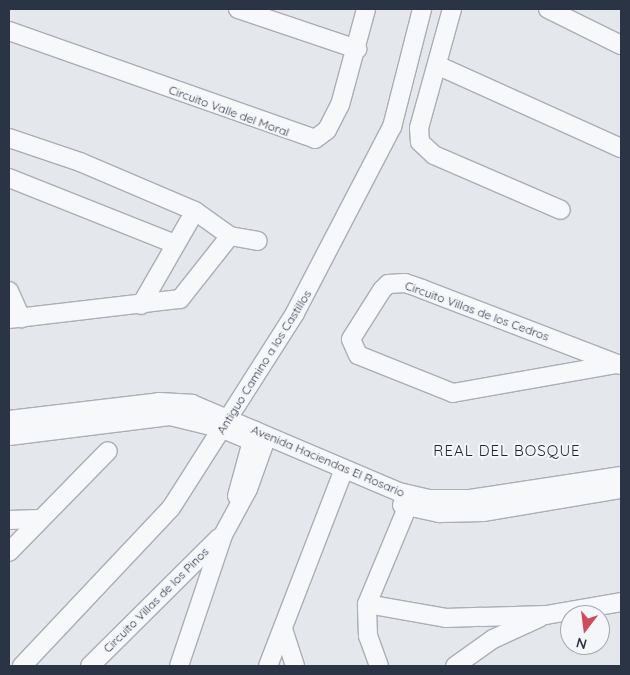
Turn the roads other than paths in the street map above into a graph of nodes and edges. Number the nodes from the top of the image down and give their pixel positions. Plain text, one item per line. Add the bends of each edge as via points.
1 (238, 9) edge
2 (366, 9) edge
3 (422, 9) edge
4 (452, 9) edge
5 (548, 9) edge
6 (9, 31) edge
7 (621, 45) edge
8 (357, 50) junction
9 (439, 66) junction
10 (9, 138) edge
11 (621, 148) edge
12 (9, 178) edge
13 (561, 210) dead end
14 (195, 211) junction
15 (230, 236) junction
16 (258, 241) dead end
17 (175, 244) junction
18 (9, 290) edge
19 (141, 305) junction
20 (15, 318) edge
21 (619, 364) edge
22 (152, 410) junction
23 (9, 420) edge
24 (226, 423) junction
25 (9, 436) edge
26 (259, 438) junction
27 (108, 451) dead end
28 (337, 472) junction
29 (621, 476) edge
30 (621, 489) edge
31 (404, 500) junction
32 (39, 519) junction
33 (9, 520) edge
34 (223, 535) junction
35 (9, 552) edge
36 (621, 602) edge
37 (367, 604) junction
38 (546, 615) junction
39 (283, 629) junction
40 (22, 666) edge
41 (90, 666) edge
42 (179, 666) edge
43 (268, 666) edge
44 (295, 666) edge
45 (379, 666) edge
46 (455, 666) edge

1 - 8 street
2 - 8 street, Circuito Valle del Moral
3 - 24 street, Antiguo Camino a los Castillos via 392,127 333,248
4 - 9 street
5 - 7 street
6 - 8 street, Circuito Valle del Moral via 309,139 323,136 334,118
9 - 11 street
9 - 13 street via 419,128 426,148
10 - 14 street via 80,162
12 - 17 street
14 - 15 street
14 - 17 street
15 - 16 street
15 - 19 street via 185,295
17 - 19 street
18 - 20 street
19 - 20 street
21 - 21 street, Circuito Villas de los Cedros via 406,283 388,284 382,290 351,339 358,355 453,394
22 - 23 street, Avenida Haciendas El Rosario
22 - 24 street, Avenida Haciendas El Rosario via 192,404
22 - 25 street, Avenida Haciendas El Rosario
24 - 26 street, Avenida Haciendas El Rosario
24 - 40 street, Antiguo Camino a los Castillos via 160,520
26 - 28 street, Avenida Haciendas El Rosario
26 - 34 street, Circuito Villas de los Pinos via 248,488
27 - 32 street
28 - 31 street, Avenida Haciendas El Rosario
28 - 39 street via 317,514 318,531
29 - 31 street, Avenida Haciendas El Rosario via 470,499
30 - 31 street, Avenida Haciendas El Rosario via 483,512 440,513
31 - 37 street
32 - 33 street
32 - 35 street
34 - 41 street, Circuito Villas de los Pinos
34 - 42 street, Circuito Villas de los Pinos
36 - 38 street
37 - 38 street via 446,618
37 - 45 street via 368,636
38 - 46 street via 493,639
39 - 43 street
39 - 44 street

